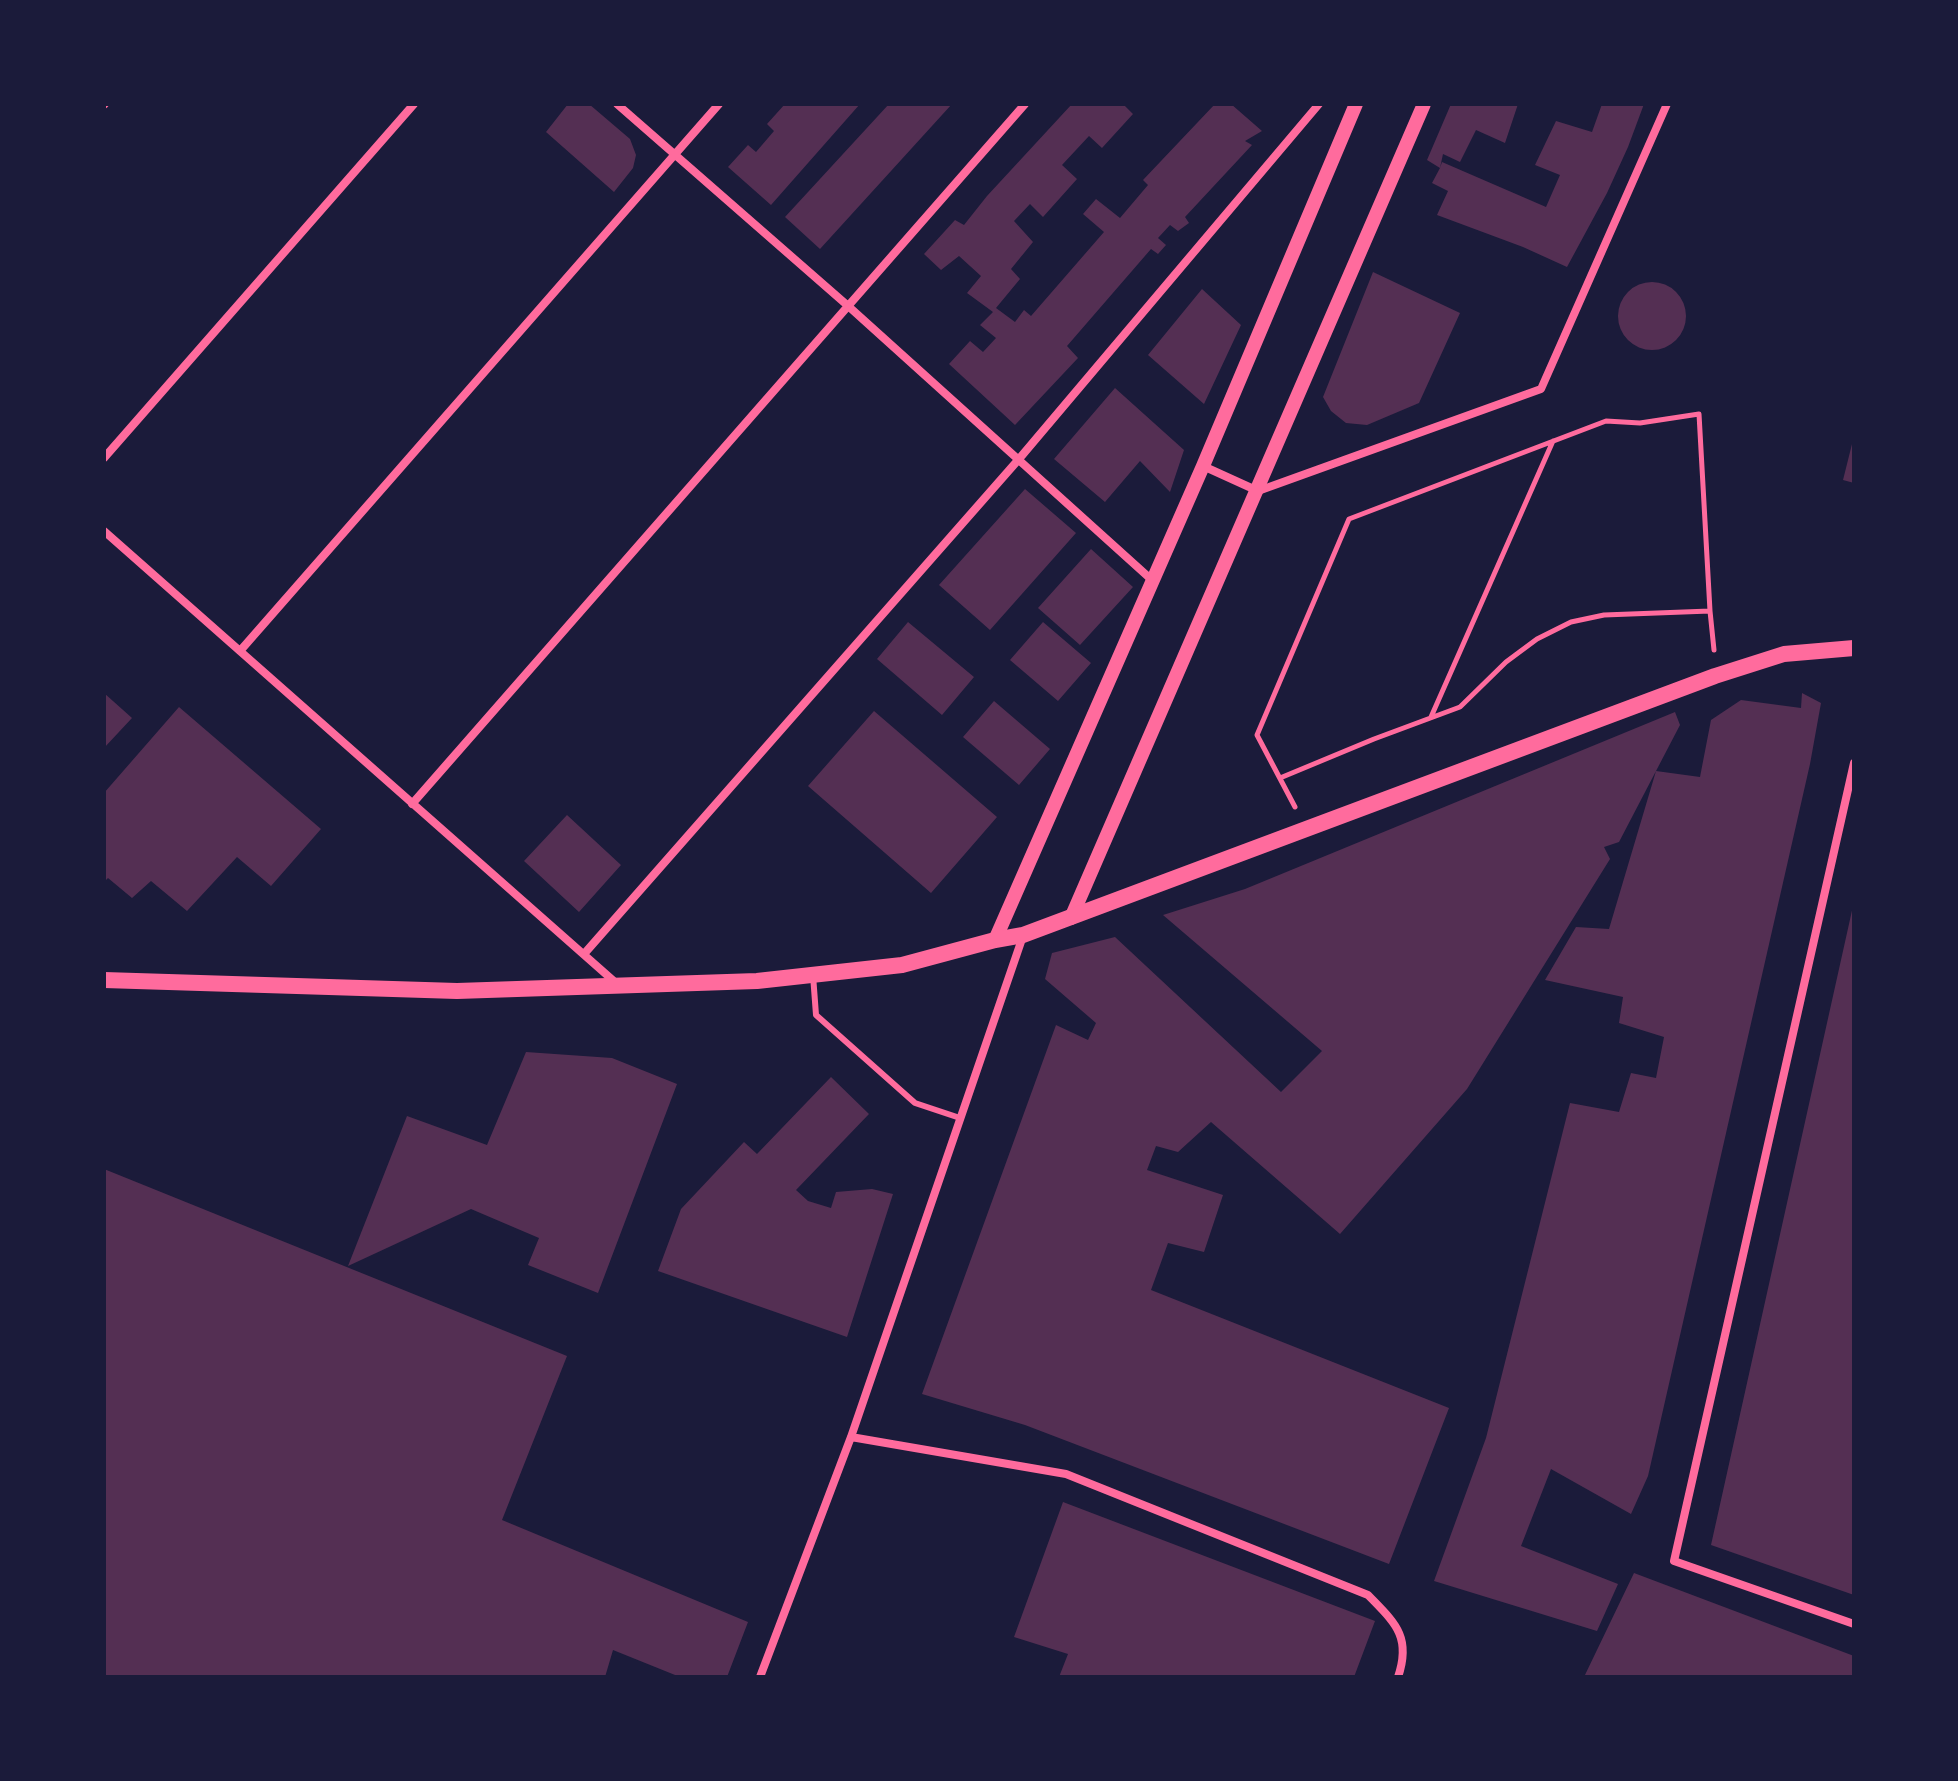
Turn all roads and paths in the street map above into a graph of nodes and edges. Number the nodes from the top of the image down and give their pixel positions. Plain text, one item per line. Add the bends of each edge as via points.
1 (414, 104) edge
2 (617, 104) edge
3 (719, 104) edge
4 (1025, 104) edge
5 (1319, 104) edge
6 (1356, 104) edge
7 (1424, 104) edge
8 (1667, 104) edge
9 (675, 154) junction
10 (847, 305) junction
11 (1554, 440) junction
12 (104, 458) edge
13 (1019, 459) junction
14 (1203, 466) junction
15 (1258, 491) junction
16 (104, 531) edge
17 (1153, 581) junction
18 (1710, 611) junction
19 (1854, 648) edge
20 (240, 651) junction
21 (1715, 676) junction
22 (1430, 718) junction
23 (1854, 763) edge
24 (1280, 778) junction
25 (412, 804) junction
26 (1305, 830) junction
27 (1071, 918) junction
28 (1023, 935) junction
29 (995, 940) junction
30 (584, 954) junction
31 (813, 975) junction
32 (104, 980) edge
33 (619, 986) junction
34 (960, 1118) junction
35 (851, 1437) junction
36 (1854, 1624) edge
37 (760, 1677) edge
38 (1398, 1677) edge

1 - 12 street
2 - 9 street
3 - 9 street
4 - 10 street
5 - 13 street
6 - 14 street
7 - 15 street
8 - 15 street via 1541,389
9 - 10 street
9 - 20 street
10 - 13 street
10 - 25 street
11 - 18 path via 1606,421 1640,423 1699,414
11 - 22 path
11 - 24 path via 1349,519 1257,735
13 - 17 street
13 - 30 street
14 - 15 street
14 - 17 street
15 - 27 street
16 - 20 street
17 - 29 street
18 - 21 path
18 - 22 path via 1604,615 1571,622 1506,662 1460,707
19 - 21 main road via 1784,654
20 - 25 street
21 - 26 main road
22 - 24 path
23 - 36 street via 1674,1561
24 - 26 path
25 - 30 street
26 - 27 main road
27 - 28 main road
28 - 29 main road
28 - 34 street
29 - 31 main road via 902,965
30 - 33 street
31 - 33 main road
31 - 34 lane via 816,1015 915,1103
32 - 33 main road via 457,991
34 - 35 street
35 - 37 street
35 - 38 street via 1066,1474 1368,1595 1399,1627

